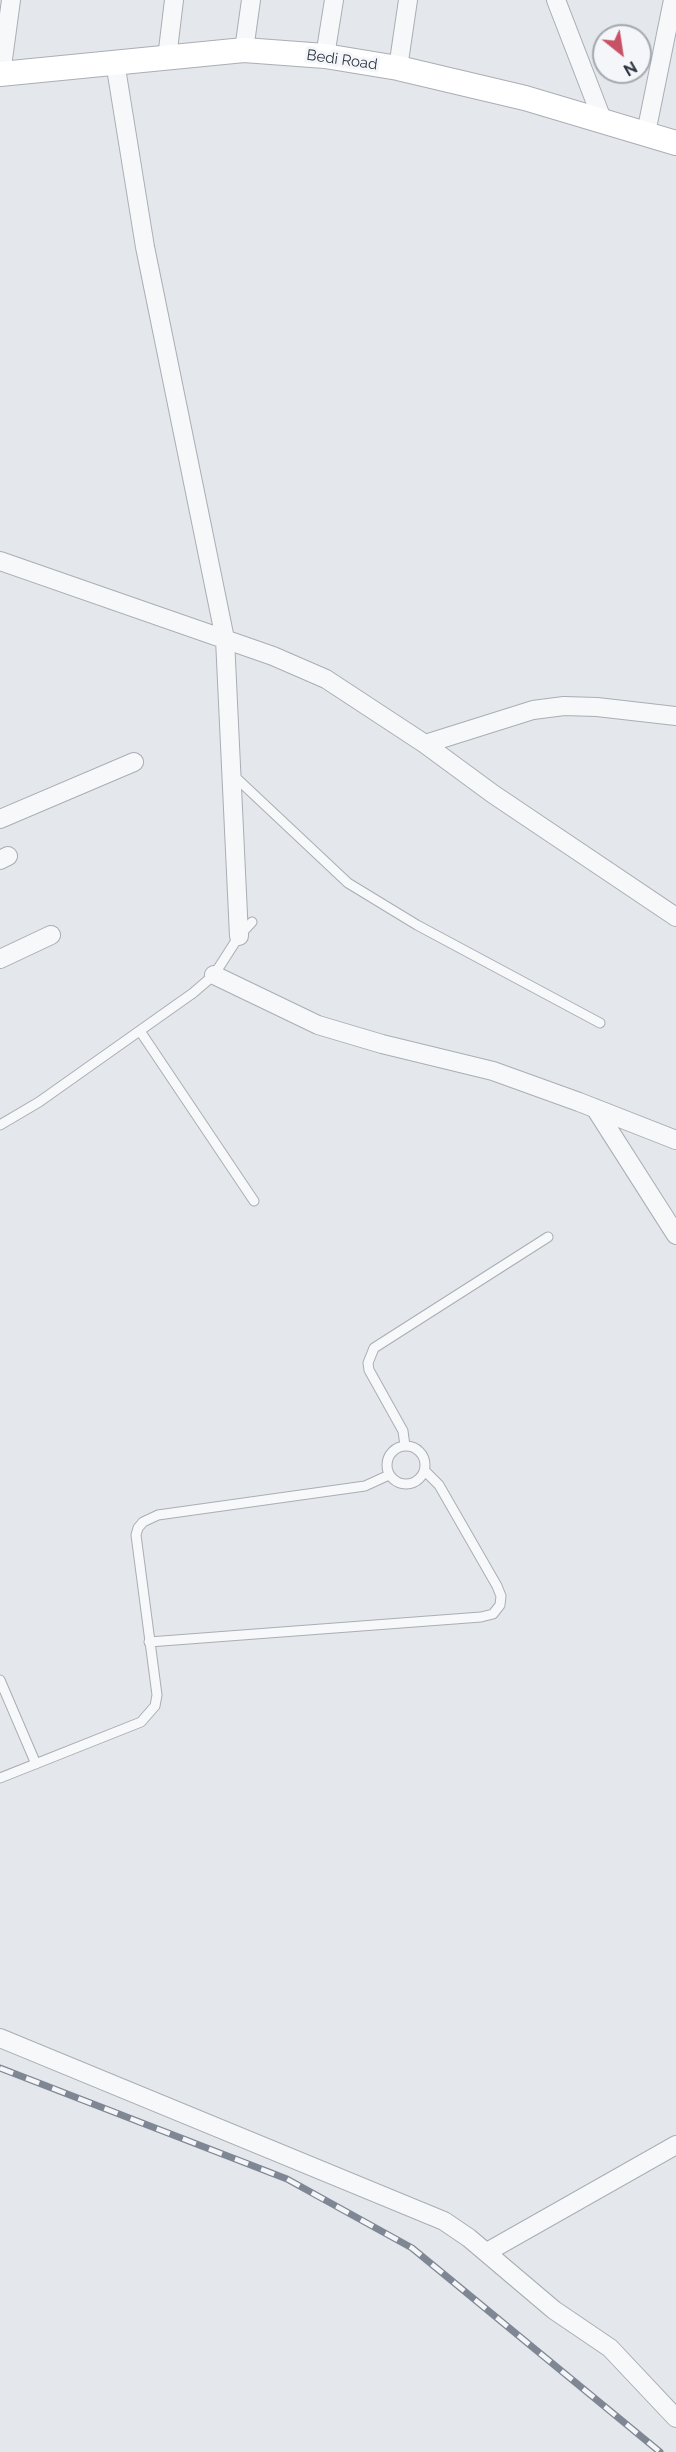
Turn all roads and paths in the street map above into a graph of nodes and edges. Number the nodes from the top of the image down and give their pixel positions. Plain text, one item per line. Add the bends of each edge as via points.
1 (11, 0) edge
2 (174, 0) edge
3 (251, 0) edge
4 (334, 0) edge
5 (408, 0) edge
6 (556, 0) edge
7 (673, 0) edge
8 (244, 50) junction
9 (325, 56) junction
10 (167, 58) junction
11 (115, 62) junction
12 (398, 68) junction
13 (1, 74) edge
14 (602, 119) junction
15 (646, 133) junction
16 (676, 143) edge
17 (0, 561) edge
18 (225, 639) junction
19 (676, 716) edge
20 (425, 744) junction
21 (134, 762) dead end
22 (231, 773) junction
23 (0, 819) edge
24 (676, 917) edge
25 (252, 922) dead end
26 (51, 935) dead end
27 (239, 936) junction
28 (0, 959) edge
29 (214, 975) junction
30 (600, 1023) dead end
31 (140, 1031) junction
32 (595, 1108) junction
33 (0, 1125) edge
34 (676, 1140) edge
35 (254, 1201) dead end
36 (676, 1235) edge
37 (548, 1237) dead end
38 (405, 1446) junction
39 (425, 1472) junction
40 (389, 1475) junction
41 (149, 1642) junction
42 (0, 1680) edge
43 (36, 1764) junction
44 (0, 1778) edge
45 (0, 2038) edge
46 (676, 2145) edge
47 (486, 2252) junction
48 (676, 2418) edge

1 - 13 street
2 - 10 street
3 - 8 street
4 - 9 street
5 - 12 street
6 - 14 street
7 - 15 street
8 - 9 main road, Bedi Road
8 - 10 main road, Bedi Road
9 - 12 main road, Bedi Road
10 - 11 main road, Bedi Road
11 - 13 main road, Bedi Road
11 - 18 street via 149,268
12 - 14 main road, Bedi Road
14 - 15 main road, Bedi Road
15 - 16 main road, Bedi Road
17 - 18 street
18 - 20 street via 326,679
18 - 22 street
19 - 20 street via 564,706 533,711
20 - 24 street
21 - 23 street
22 - 27 street
22 - 30 lane via 348,883 417,925
25 - 27 lane
26 - 28 street
27 - 29 lane
29 - 31 lane
29 - 32 street via 318,1025 493,1071
31 - 33 lane
31 - 35 lane
32 - 34 street
32 - 36 street
37 - 38 lane via 374,1348 369,1370 403,1431
38 - 39 lane via 422,1454
38 - 40 lane via 389,1456
39 - 40 lane via 411,1484 399,1483
39 - 41 lane via 438,1485 497,1586 500,1605 493,1614
40 - 41 lane via 365,1486 158,1515 143,1522 136,1535
41 - 43 lane via 157,1695 149,1715 141,1722
42 - 43 lane
43 - 44 lane
45 - 47 street via 444,2221
46 - 47 street
47 - 48 street via 554,2310 610,2348

